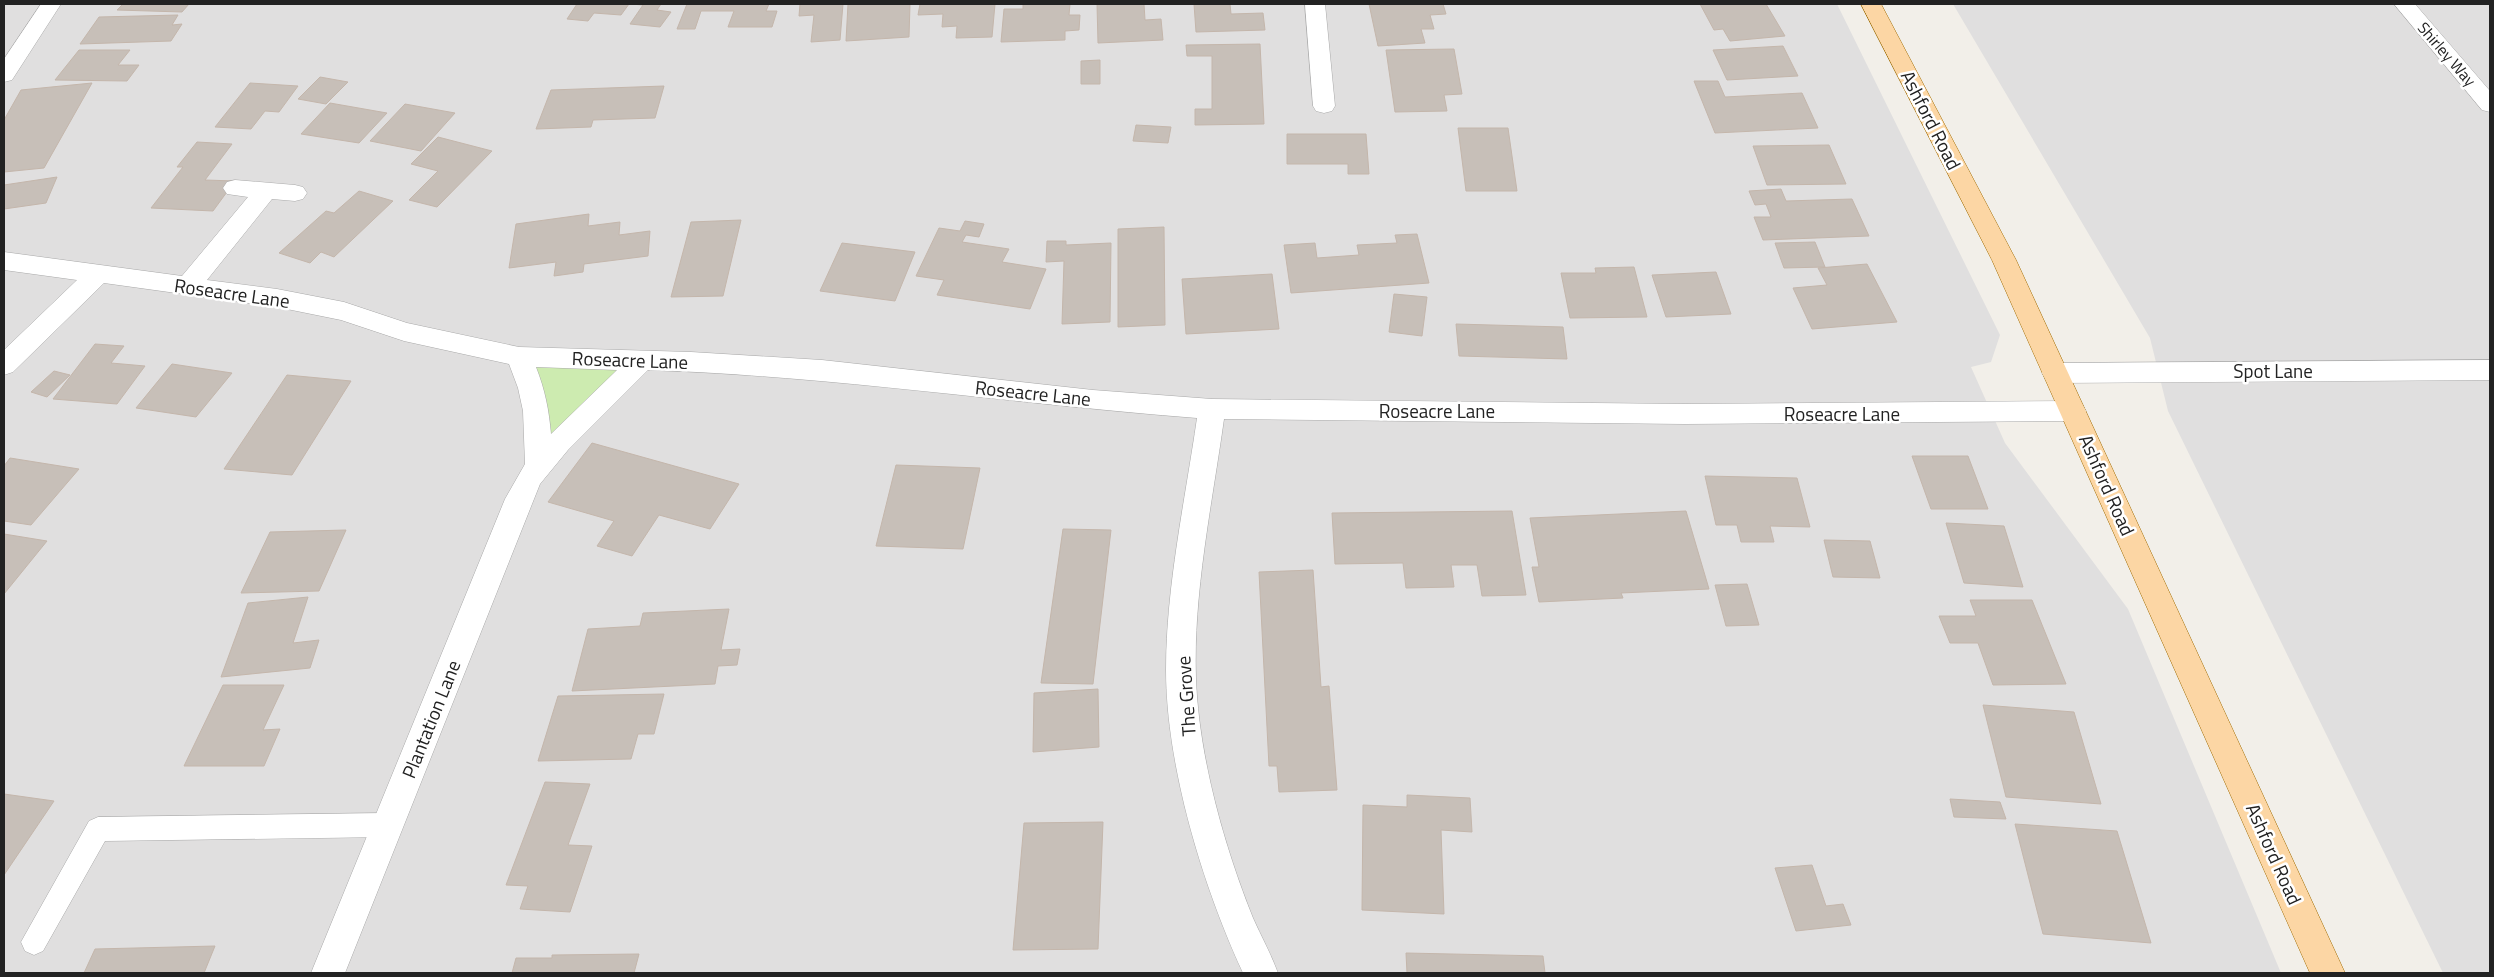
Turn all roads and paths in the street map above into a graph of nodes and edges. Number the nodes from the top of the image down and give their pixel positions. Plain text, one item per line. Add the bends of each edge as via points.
1 (51, 4) edge
2 (1315, 4) edge
3 (1871, 4) edge
4 (2404, 4) edge
5 (4, 75) edge
6 (2490, 105) edge
7 (1324, 106) dead end
8 (235, 188) dead end
9 (266, 191) junction
10 (295, 193) dead end
11 (4, 261) edge
12 (97, 275) junction
13 (186, 286) junction
14 (519, 357) junction
15 (643, 360) junction
16 (4, 364) edge
17 (2490, 370) edge
18 (2055, 373) junction
19 (1212, 409) junction
20 (2073, 412) junction
21 (539, 467) junction
22 (388, 824) junction
23 (34, 942) dead end
24 (328, 973) edge
25 (1261, 973) edge
26 (2328, 973) edge

1 - 5 street
2 - 7 street
3 - 18 main road, Ashford Road via 2004,260
4 - 6 street, Shirley Way
8 - 9 street
9 - 10 street
9 - 13 street
11 - 12 street, Roseacre Lane
12 - 13 street, Roseacre Lane
12 - 16 street
13 - 14 street, Roseacre Lane via 344,311 404,332
14 - 15 street, Roseacre Lane
14 - 21 street via 536,411
15 - 19 street, Roseacre Lane via 822,370 1093,400
15 - 21 street, Plantation Lane
17 - 18 street, Spot Lane
18 - 20 main road, Ashford Road
19 - 20 street, Roseacre Lane via 1685,414
19 - 25 street, The Grove via 1186,596 1181,669 1186,733 1210,840 1228,901
20 - 26 main road, Ashford Road
21 - 22 street, Plantation Lane via 519,499
22 - 23 lane via 98,829
22 - 24 street, Plantation Lane

